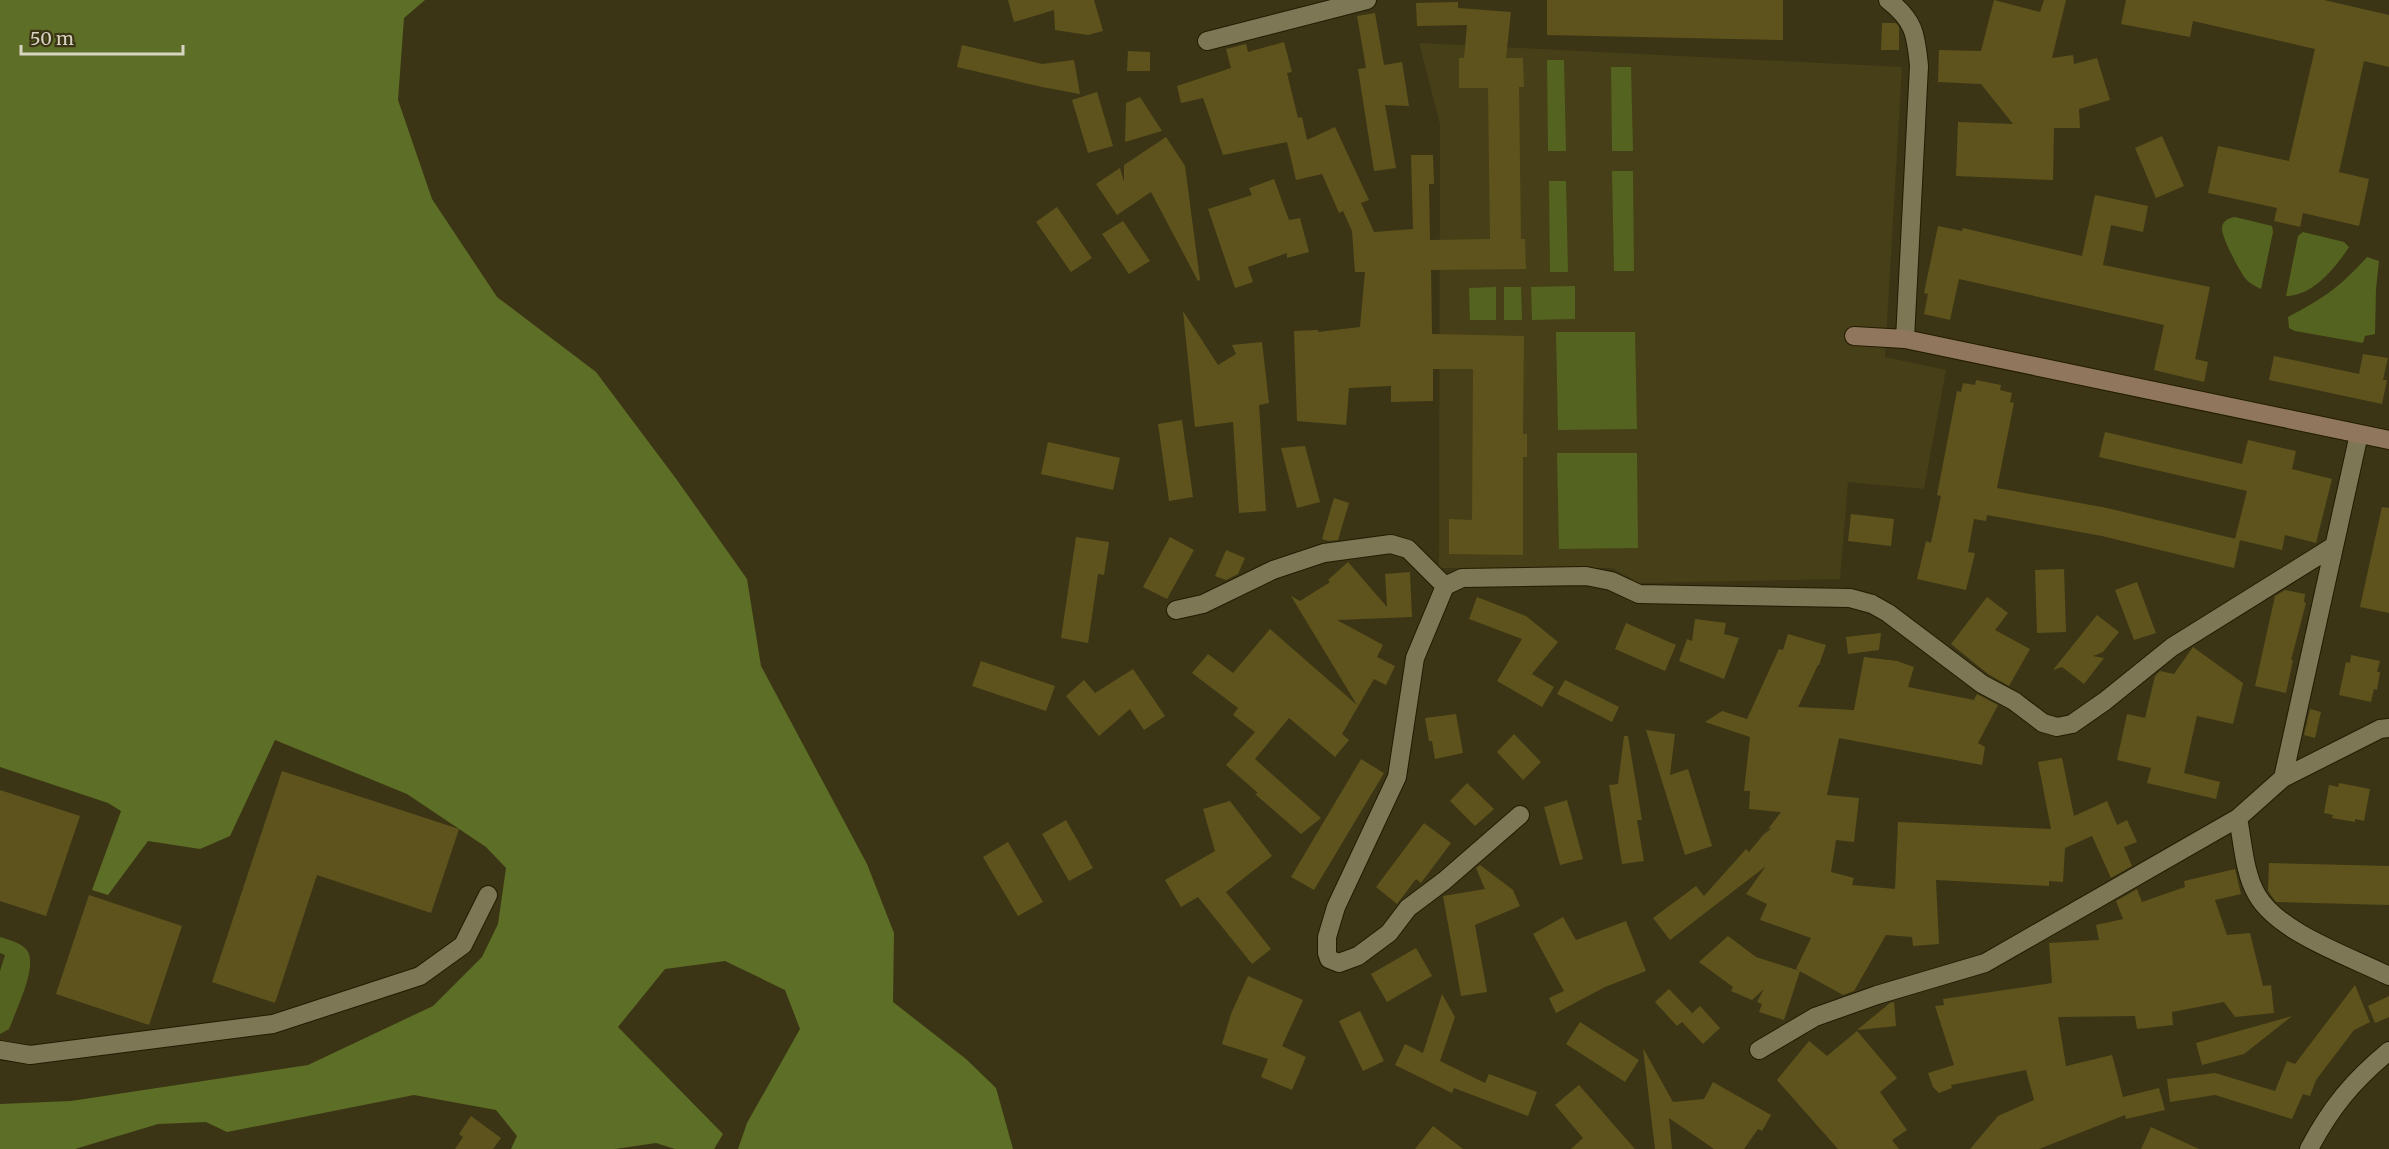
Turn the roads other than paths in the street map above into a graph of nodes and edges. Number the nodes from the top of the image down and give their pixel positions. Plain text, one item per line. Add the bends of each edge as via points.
1 (1367, 0) edge
2 (1888, 0) edge
3 (1207, 41) dead end
4 (1854, 336) dead end
5 (1905, 339) junction
6 (2359, 434) junction
7 (2389, 440) edge
8 (2334, 546) junction
9 (1445, 586) junction
10 (1176, 610) dead end
11 (2389, 728) edge
12 (2283, 778) junction
13 (1520, 815) dead end
14 (2238, 818) junction
15 (488, 895) dead end
16 (2389, 976) edge
17 (0, 1050) edge
18 (1759, 1050) dead end
19 (2389, 1051) edge
20 (2309, 1149) edge

1 - 3 street
2 - 5 street via 1904,13 1916,38 1919,66
4 - 5 main road
5 - 6 main road
6 - 7 main road
6 - 8 street
8 - 9 street via 2172,647 2072,724 2057,727 2043,723 1982,684 1888,613 1850,598 1639,594 1611,581 1586,576 1462,578
8 - 12 street
9 - 10 street via 1408,549 1391,544 1324,553 1273,570 1203,604
9 - 13 street via 1415,658 1397,777 1336,907 1328,937 1329,959 1340,963 1358,956 1389,933 1408,909
11 - 12 street
12 - 14 street
14 - 16 street via 2255,893 2271,915 2287,927
14 - 18 street via 1985,963 1815,1017
15 - 17 street via 463,945 420,976 273,1024 30,1055
19 - 20 street via 2339,1099

